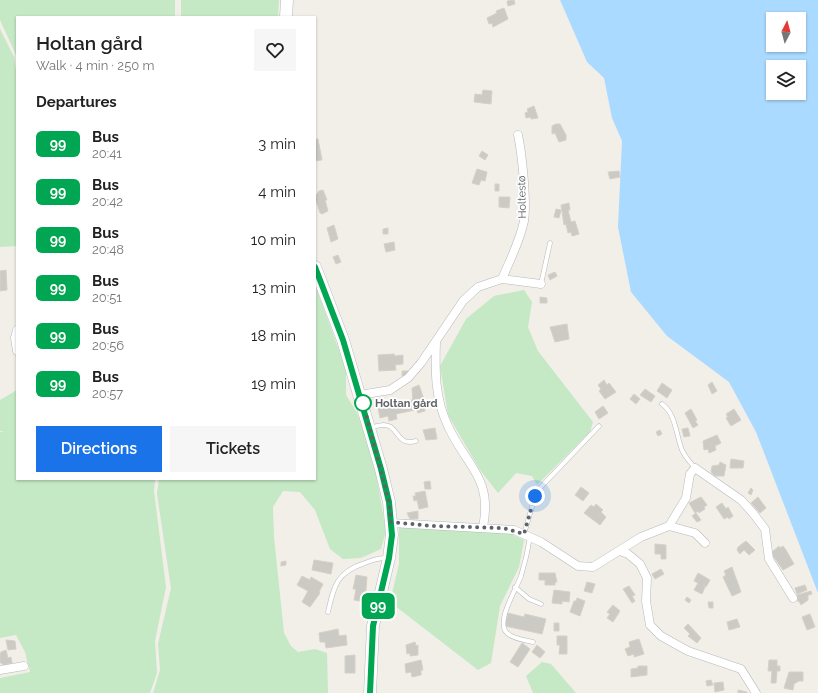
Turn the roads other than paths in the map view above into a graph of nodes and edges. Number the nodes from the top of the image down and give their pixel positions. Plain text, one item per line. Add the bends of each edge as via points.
1 (287, 0) edge
2 (286, 16) edge
3 (518, 135) dead end
4 (550, 244) dead end
5 (316, 270) edge
6 (502, 279) junction
7 (541, 284) joint
8 (16, 334) edge
9 (436, 341) junction
10 (16, 344) edge
11 (360, 395) junction
12 (662, 404) dead end
13 (599, 426) dead end
14 (369, 428) junction
15 (416, 441) dead end
16 (695, 468) junction
17 (391, 522) junction
18 (669, 526) junction
19 (483, 527) junction
20 (527, 535) junction
21 (705, 543) dead end
22 (620, 551) junction
23 (389, 558) junction
24 (515, 587) junction
25 (793, 598) dead end
26 (541, 604) dead end
27 (328, 612) dead end
28 (533, 642) dead end
29 (24, 666) dead end
30 (0, 670) edge
31 (370, 693) edge
32 (756, 693) edge

1 - 2 main road
3 - 6 street, Holtestø via 522,155 524,220
4 - 7 lane
5 - 11 main road via 343,340
6 - 7 street
6 - 9 street via 478,287 463,301
8 - 10 street
9 - 11 street via 402,384 390,390
9 - 19 street via 435,376 439,401 448,427 480,480 486,506
11 - 14 main road
12 - 16 lane via 675,425 682,451
13 - 20 lane via 540,488 534,500
14 - 15 lane via 387,425 392,427 403,441
14 - 17 main road via 389,502
16 - 18 street via 690,474 686,498
16 - 25 street via 741,500 761,523 765,529 769,559
17 - 19 street
17 - 23 main road
18 - 21 street via 695,533
18 - 22 street via 641,537
19 - 20 street via 508,529
20 - 22 street via 584,568 593,567
20 - 24 lane via 521,576
22 - 32 street via 640,564 647,578 646,601 650,625 661,636 688,651 741,669
23 - 27 lane via 374,560 343,573 332,596
23 - 31 main road via 373,626
24 - 26 lane via 529,599
24 - 28 lane via 503,626 507,633 514,637
29 - 30 street

